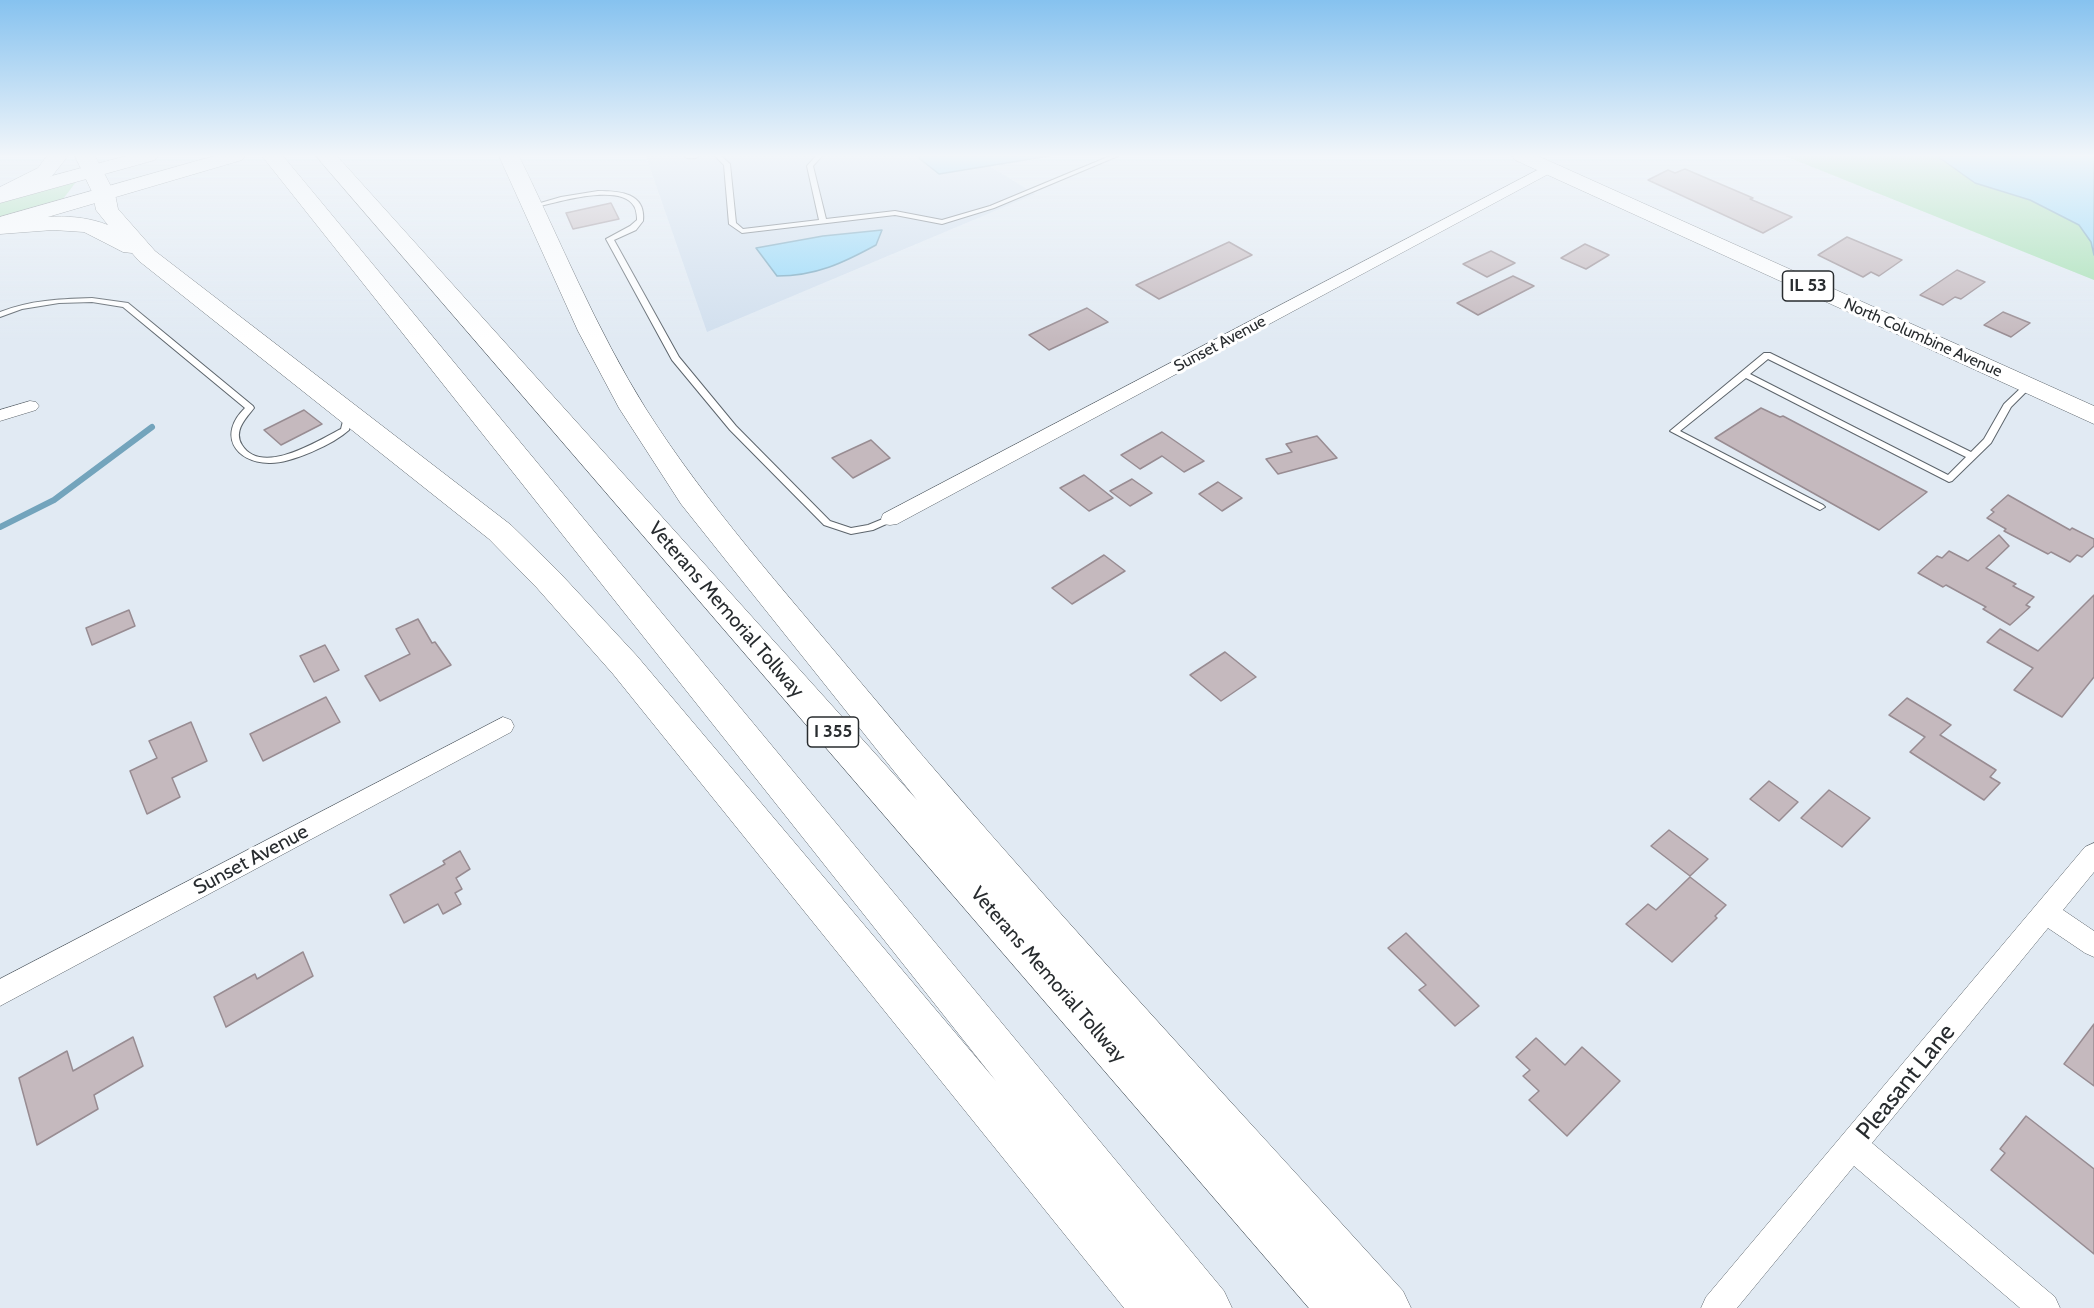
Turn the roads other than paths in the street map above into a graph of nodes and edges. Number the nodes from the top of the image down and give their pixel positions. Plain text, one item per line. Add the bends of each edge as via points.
1 (16, 217) edge
2 (113, 217) edge
3 (322, 217) edge
4 (380, 217) edge
5 (538, 217) edge
6 (640, 217) edge
7 (732, 217) edge
8 (822, 217) edge
9 (859, 217) edge
10 (916, 217) edge
11 (959, 217) edge
12 (1457, 217) edge
13 (1657, 217) edge
14 (823, 221) junction
15 (0, 226) edge
16 (147, 256) junction
17 (0, 315) edge
18 (1745, 374) junction
19 (2028, 386) junction
20 (30, 406) dead end
21 (349, 413) junction
22 (0, 416) edge
23 (2094, 416) edge
24 (1973, 457) junction
25 (1820, 507) dead end
26 (890, 519) joint
27 (503, 726) dead end
28 (2094, 854) edge
29 (2046, 912) junction
30 (2094, 945) edge
31 (0, 993) edge
32 (1853, 1146) junction
33 (1155, 1308) edge
34 (1207, 1308) edge
35 (1341, 1308) edge
36 (1386, 1308) edge
37 (1717, 1308) edge
38 (2044, 1308) edge

1 - 15 main road
2 - 16 main road
3 - 34 main road
4 - 35 main road, Veterans Memorial Tollway / I 355
5 - 36 main road via 590,331 632,408 691,497 896,750 1109,999
6 - 26 lane via 633,228 610,238 675,358 699,389 827,522 851,531
7 - 14 lane via 733,224 742,231
8 - 14 lane
9 - 14 lane
10 - 11 lane via 942,222
12 - 26 street, Sunset Avenue
13 - 19 main road, North Columbine Avenue / IL 53
15 - 16 main road via 85,225
16 - 21 main road
17 - 21 lane via 20,307 59,301 93,300 125,305 250,408 239,417 235,431 236,443 251,457 262,460 293,456 345,430
18 - 24 lane via 1767,355
18 - 24 lane via 1949,479
18 - 25 lane via 1674,432
19 - 23 main road, North Columbine Avenue / IL 53
19 - 24 lane via 2007,406 1988,441
20 - 22 street
21 - 33 main road via 500,532 594,631
27 - 31 street, Sunset Avenue
28 - 29 street, Pleasant Lane
29 - 30 street
29 - 32 street, Pleasant Lane
32 - 37 street, Pleasant Lane
32 - 38 street

